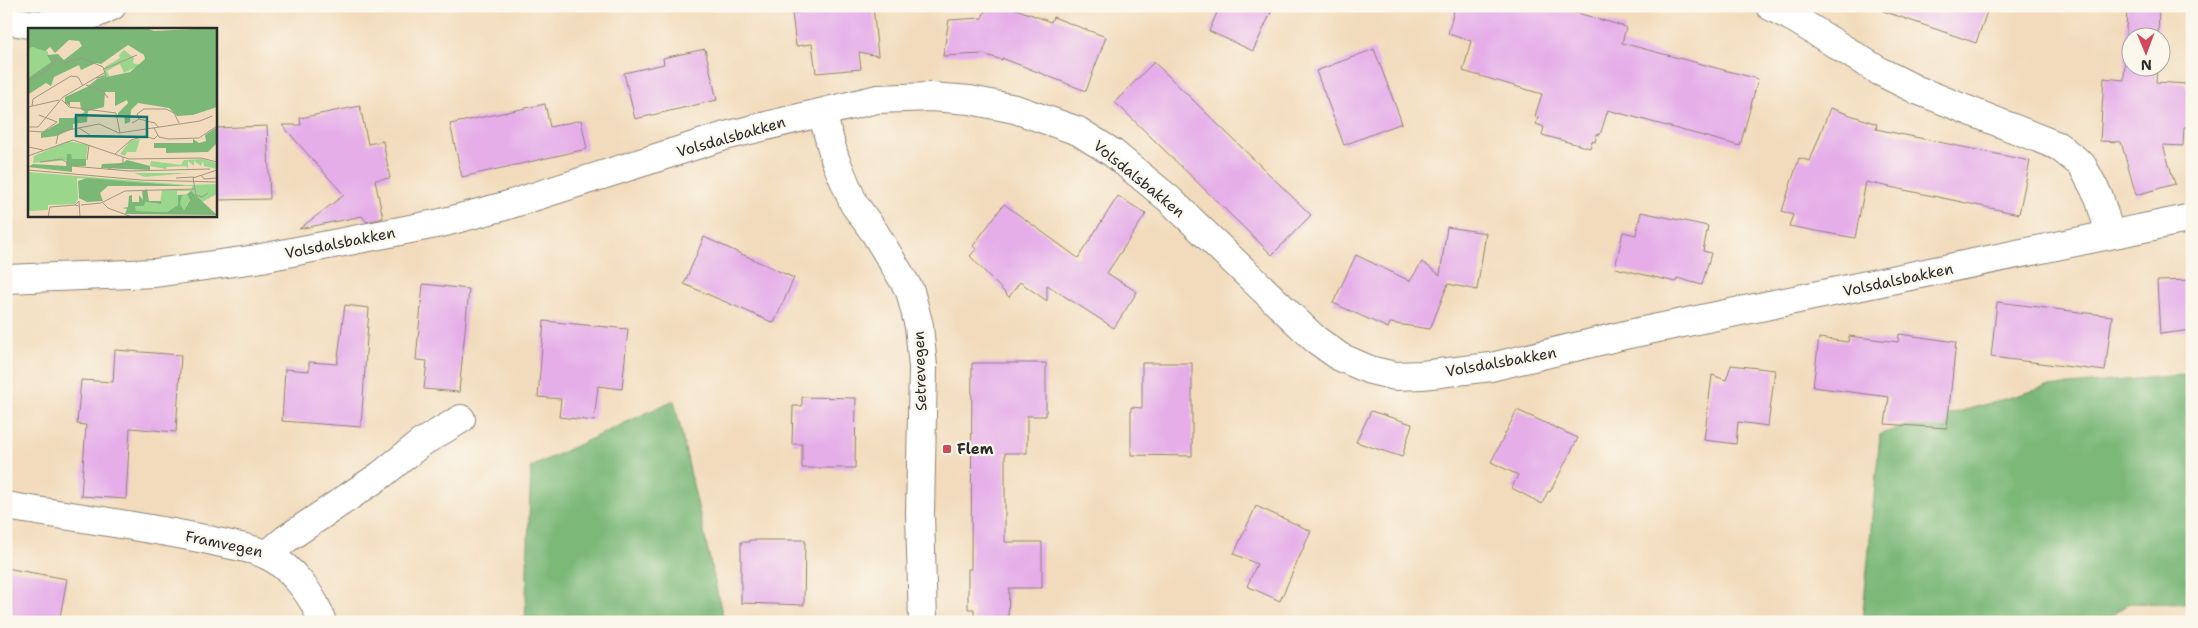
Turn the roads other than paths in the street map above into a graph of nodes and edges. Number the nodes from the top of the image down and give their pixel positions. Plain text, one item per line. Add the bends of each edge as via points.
1 (112, 6) edge
2 (1770, 6) edge
3 (6, 19) edge
4 (822, 112) junction
5 (2192, 218) edge
6 (2110, 234) junction
7 (6, 279) edge
8 (461, 419) dead end
9 (6, 506) edge
10 (268, 556) junction
11 (322, 622) edge
12 (923, 622) edge

1 - 3 street via 92,17 63,25 24,24
2 - 6 street via 1917,90 2058,146 2082,165 2099,197
4 - 6 street, Volsdalsbakken via 877,99 932,97 1015,108 1078,131 1113,153 1168,199 1315,338 1340,357 1395,376 1491,367 1629,334
4 - 7 street, Volsdalsbakken via 725,136 534,198 441,223 256,259 155,272
4 - 12 street, Setrevegen via 835,159 854,204 875,232 910,291 918,326 923,367 920,514
5 - 6 street, Volsdalsbakken
8 - 10 street, Framvegen via 421,443
9 - 10 street, Framvegen via 193,537
10 - 11 street via 285,568 309,594

